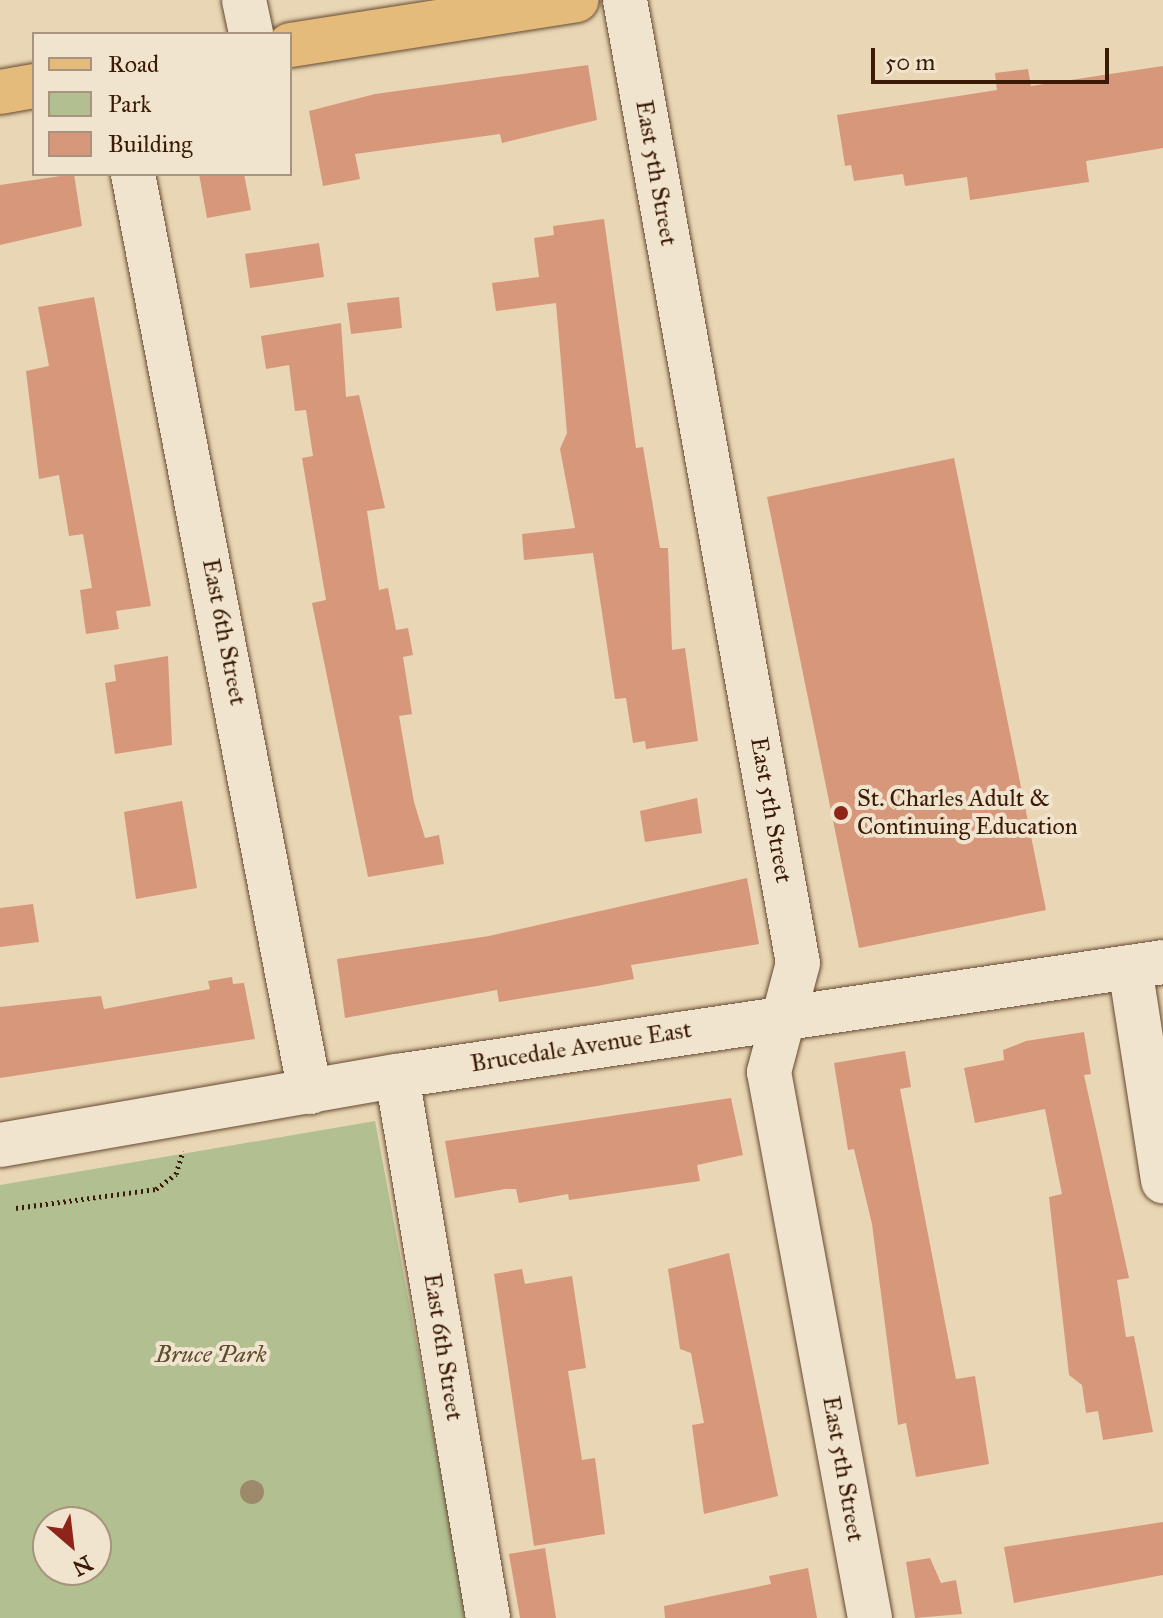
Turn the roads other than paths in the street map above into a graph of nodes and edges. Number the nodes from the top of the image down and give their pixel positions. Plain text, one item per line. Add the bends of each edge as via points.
1 (244, 0) edge
2 (576, 0) edge
3 (625, 0) edge
4 (251, 32) edge
5 (292, 45) edge
6 (32, 86) edge
7 (0, 92) edge
8 (133, 176) edge
9 (1146, 964) edge
10 (780, 1017) junction
11 (397, 1076) junction
12 (310, 1092) junction
13 (0, 1145) edge
14 (1163, 1181) edge
15 (488, 1618) edge
16 (870, 1618) edge

1 - 4 street
2 - 5 main road
3 - 10 street, East 5th Street via 798,963
6 - 7 main road
8 - 12 street, East 6th Street
9 - 10 street, Brucedale Avenue East
9 - 14 street
10 - 11 street, Brucedale Avenue East
10 - 16 street, East 5th Street via 769,1072
11 - 12 street, Brucedale Avenue East
11 - 15 street, East 6th Street
12 - 13 street, Brucedale Avenue East

